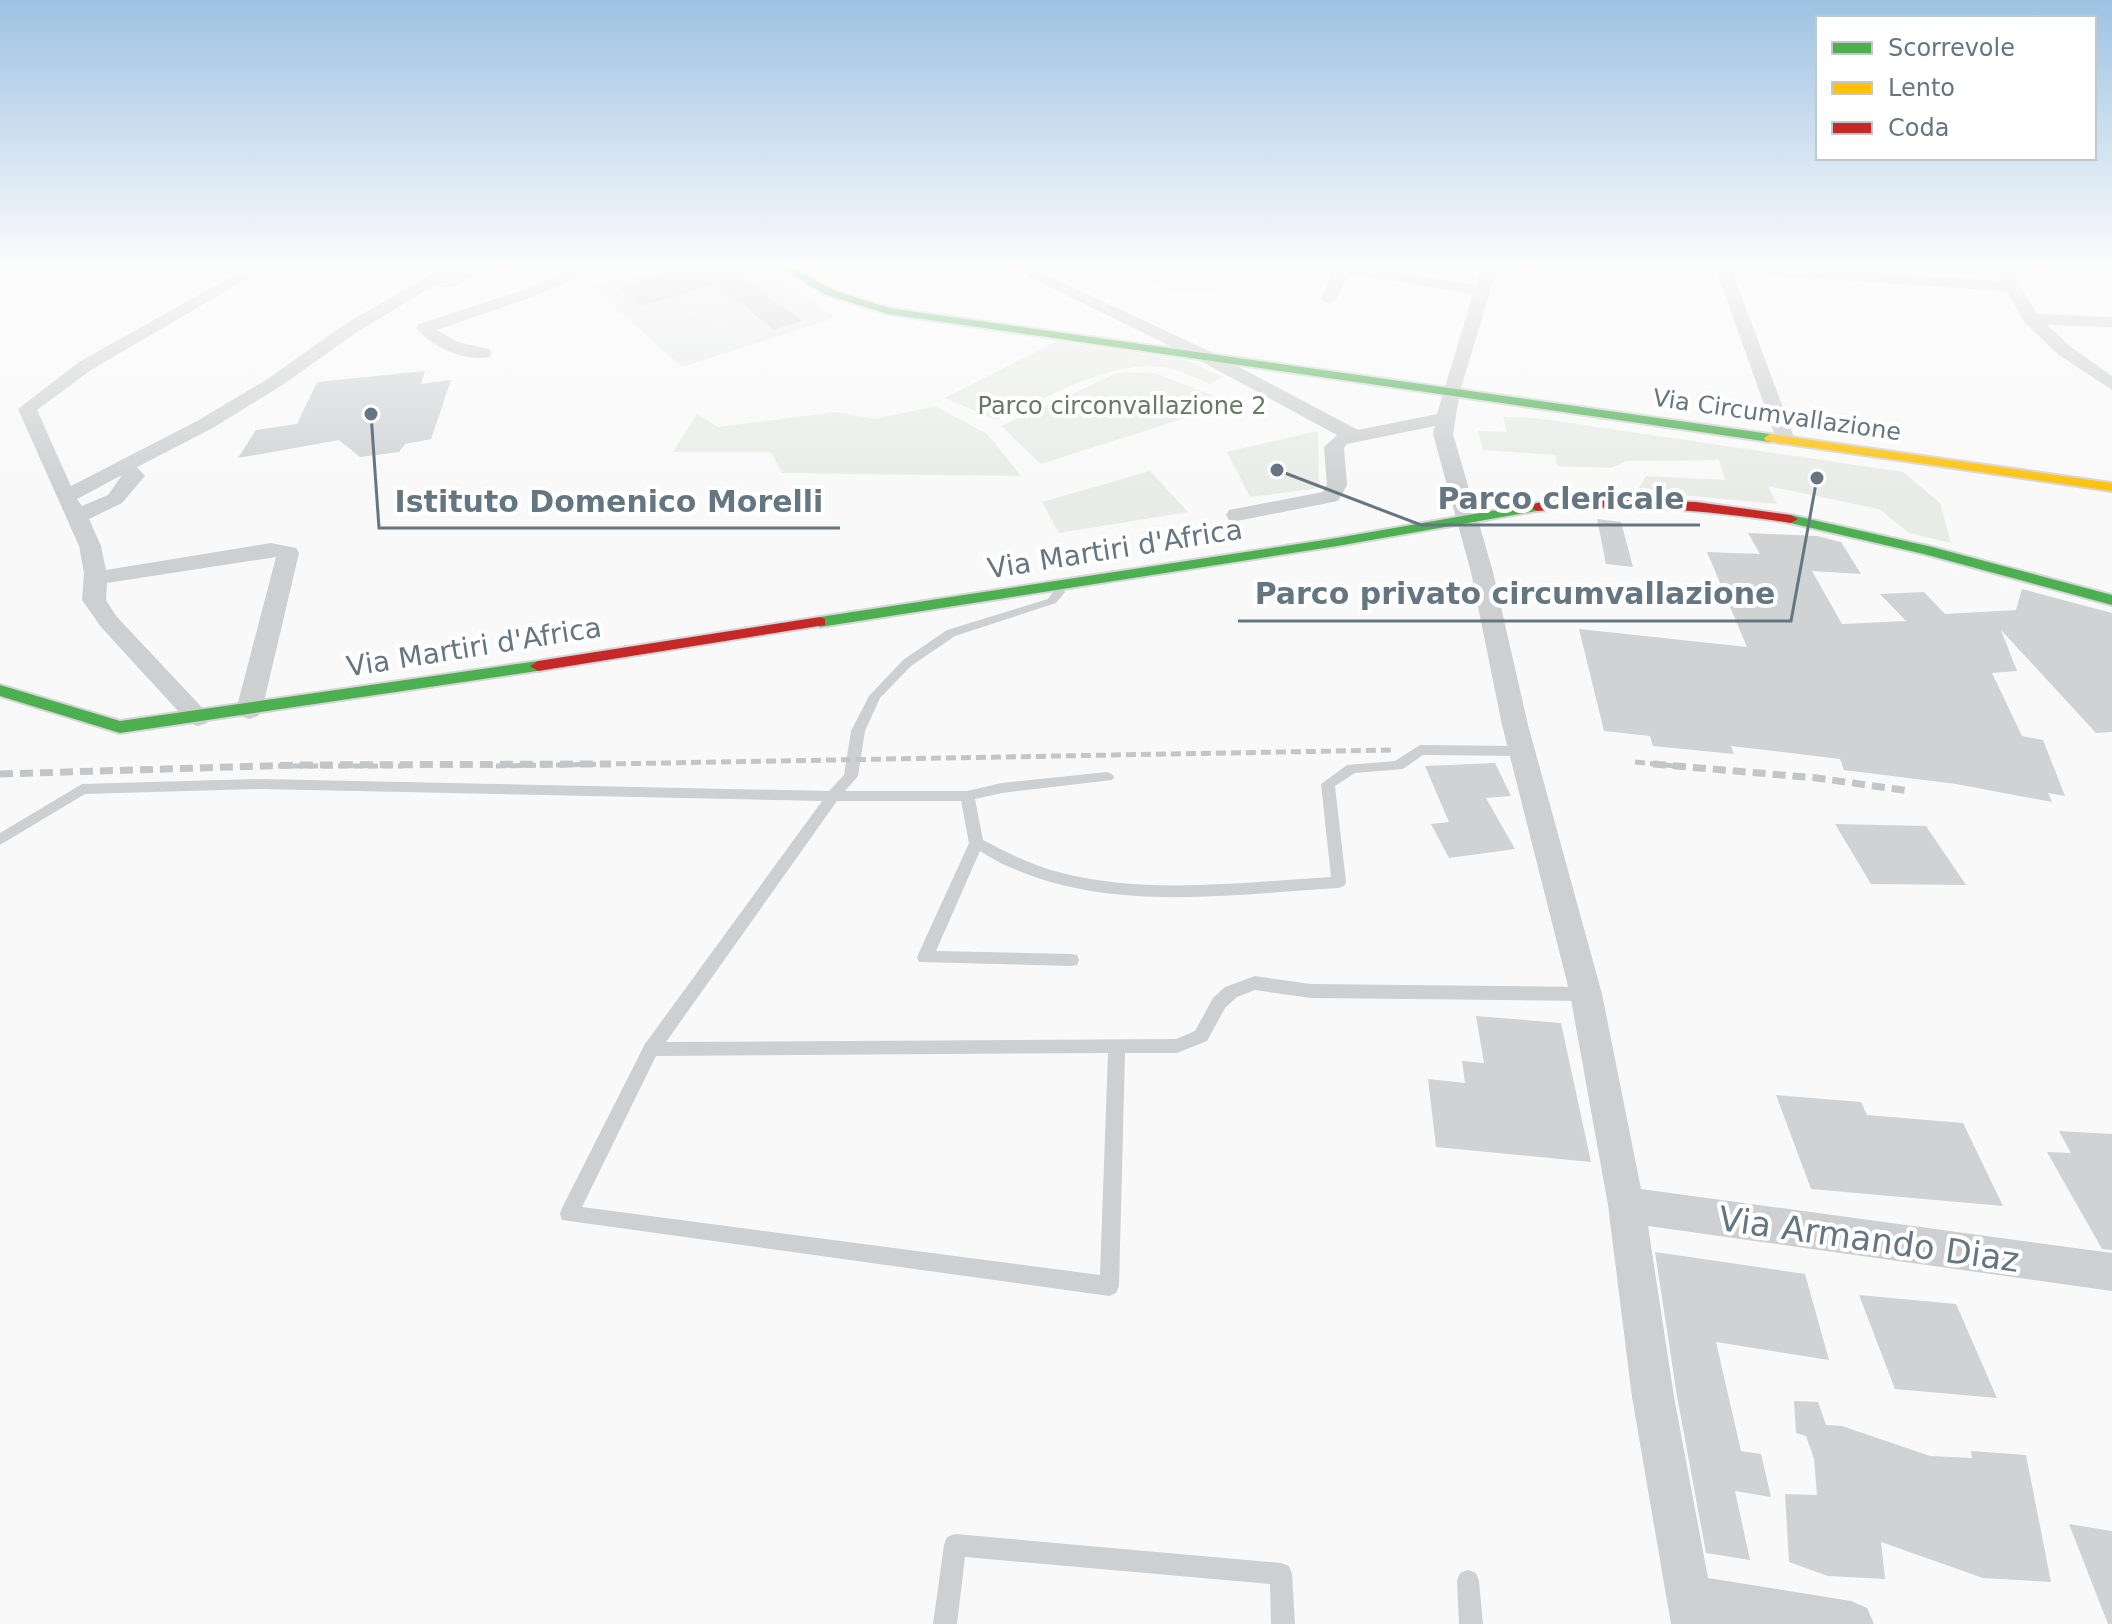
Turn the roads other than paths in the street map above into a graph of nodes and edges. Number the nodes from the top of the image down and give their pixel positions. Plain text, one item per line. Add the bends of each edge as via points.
1 (129, 341) edge
2 (333, 341) edge
3 (349, 341) edge
4 (439, 341) edge
5 (1105, 341) edge
6 (1173, 341) edge
7 (1467, 341) edge
8 (1749, 341) edge
9 (2054, 341) edge
10 (483, 353) dead end
11 (1203, 355) junction
12 (298, 365) junction
13 (2112, 384) edge
14 (1451, 391) junction
15 (1445, 418) junction
16 (1354, 436) junction
17 (1785, 440) junction
18 (124, 466) junction
19 (2112, 487) edge
20 (65, 497) junction
21 (1466, 514) junction
22 (1237, 515) dead end
23 (78, 516) junction
24 (98, 578) junction
25 (1058, 586) junction
26 (2112, 600) edge
27 (0, 690) edge
28 (249, 710) junction
29 (198, 717) junction
30 (1522, 751) junction
31 (1107, 777) dead end
32 (833, 796) junction
33 (967, 796) junction
34 (0, 840) edge
35 (976, 843) junction
36 (1071, 960) dead end
37 (1586, 994) junction
38 (1117, 1046) junction
39 (651, 1049) junction
40 (1626, 1205) junction
41 (2112, 1272) edge
42 (1468, 1581) dead end
43 (1698, 1615) edge
44 (945, 1624) edge
45 (1283, 1624) edge
46 (1471, 1624) edge
47 (1851, 1624) edge

1 - 20 street via 27,409
2 - 12 street
3 - 12 street
4 - 10 street
5 - 11 street, Via Circumvallazione
6 - 11 street
7 - 14 street
8 - 17 street
9 - 13 street
11 - 14 street, Via Circumvallazione
11 - 16 street
12 - 18 street via 204,425
14 - 15 street
14 - 17 street, Via Circumvallazione
15 - 16 street
15 - 21 street via 1443,434
16 - 22 street via 1334,447 1337,485 1331,497
17 - 19 street, Via Circumvallazione
18 - 20 street
18 - 23 street via 135,476 115,499
20 - 23 street
21 - 25 street, Via Martiri d'Africa via 1337,542
21 - 26 street, Via Martiri d'Africa via 1611,502 1730,510 1884,540
21 - 30 street
23 - 24 street
24 - 28 street via 271,550 288,553
24 - 29 street via 94,600 109,622
25 - 28 street, Via Martiri d'Africa
25 - 32 lane via 1052,601 951,633 907,663 875,696 858,731 851,776
27 - 29 street, Via Martiri d'Africa via 120,727
28 - 29 street, Via Martiri d'Africa
30 - 35 lane via 1420,750 1398,766 1352,768 1328,784 1339,882 1133,892 1062,881 1004,861
30 - 37 street
31 - 33 lane via 996,787
32 - 33 lane
32 - 34 lane via 260,784 82,789
32 - 39 lane
33 - 35 lane
35 - 36 lane via 925,957
37 - 38 lane via 1311,991 1255,983 1219,1003 1201,1036 1177,1046
37 - 40 street
38 - 39 lane
38 - 39 lane via 1109,1286 569,1214
40 - 41 street, Via Armando Diaz
40 - 43 street via 1653,1397
42 - 46 lane
43 - 47 street
44 - 45 lane via 955,1545 1281,1574

